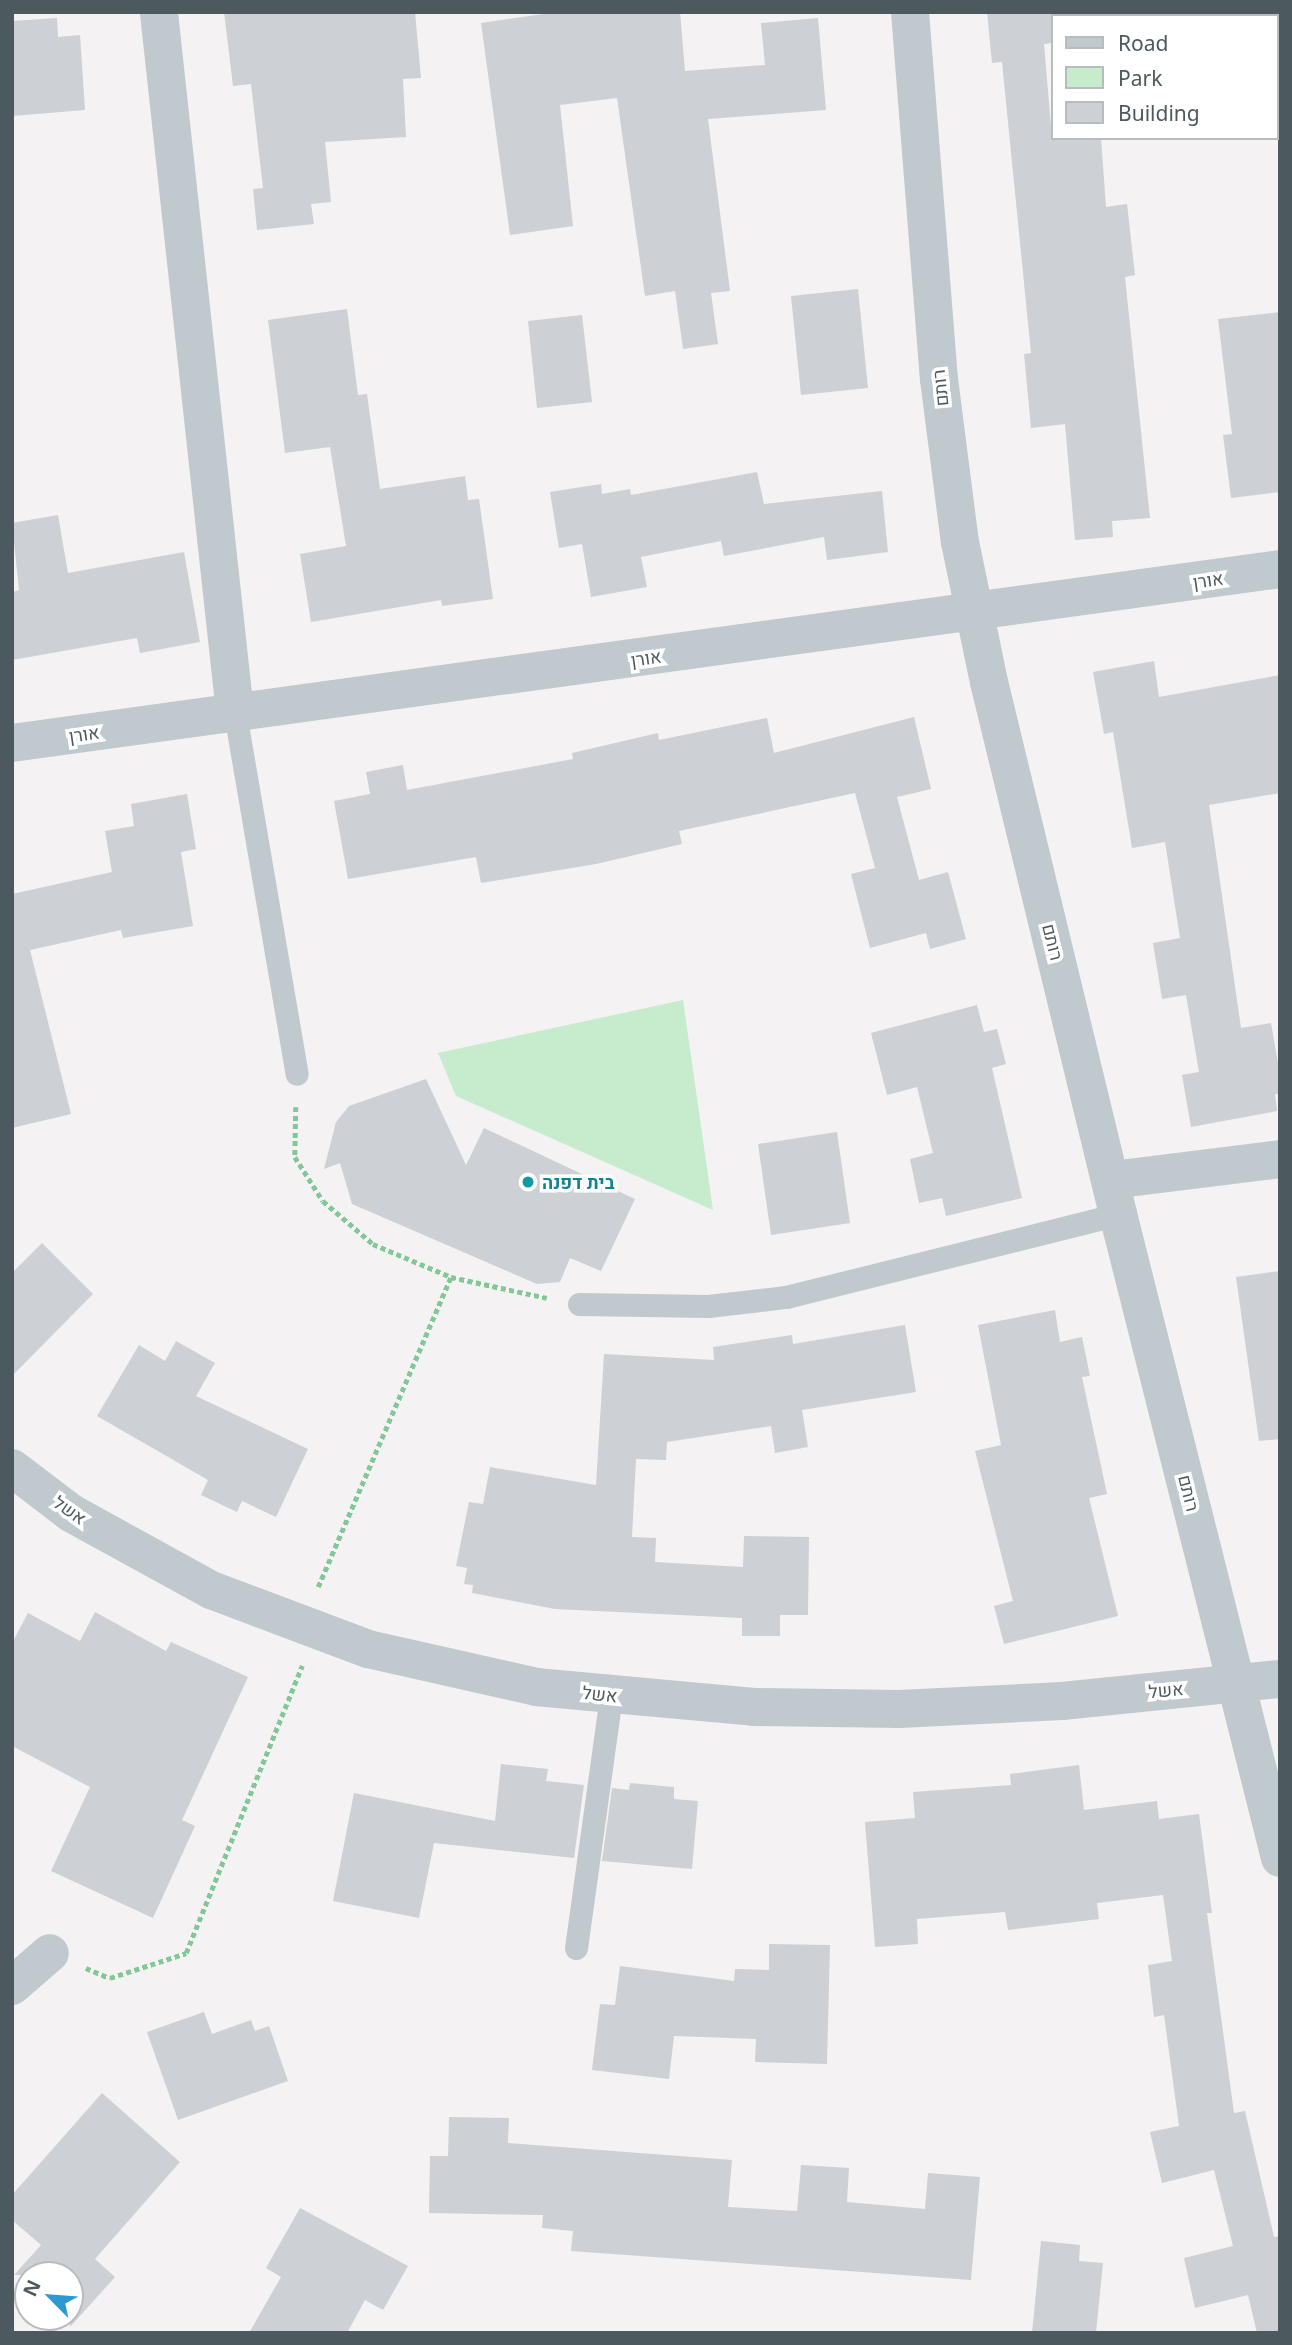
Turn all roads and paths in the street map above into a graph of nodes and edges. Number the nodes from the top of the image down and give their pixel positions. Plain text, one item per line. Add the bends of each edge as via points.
1 (911, 12) edge
2 (159, 13) edge
3 (1280, 569) edge
4 (978, 614) junction
5 (235, 713) junction
6 (12, 743) edge
7 (298, 1074) joint
8 (1280, 1159) edge
9 (1115, 1197) junction
10 (451, 1277) junction
11 (579, 1304) joint
12 (12, 1468) edge
13 (309, 1629) junction
14 (1280, 1679) edge
15 (1237, 1684) junction
16 (611, 1695) junction
17 (1280, 1858) edge
18 (576, 1948) dead end
19 (50, 1953) joint
20 (12, 1986) edge

1 - 4 street, רותם via 944,426 960,542
2 - 5 street
3 - 4 street, אורן
4 - 5 street, אורן
4 - 9 street, רותם via 994,705
5 - 6 street, אורן
5 - 7 lane
7 - 10 path via 295,1157 323,1201 373,1244
8 - 9 street
9 - 11 lane via 786,1297 708,1306
9 - 15 street, רותם
10 - 11 path
10 - 13 path
12 - 13 street, אשל via 71,1513 138,1553 211,1590
13 - 16 street, אשל via 451,1670
13 - 19 path via 186,1953 110,1978
14 - 15 street, אשל
15 - 16 street, אשל via 899,1709 754,1707
15 - 17 street, רותם
16 - 18 lane
19 - 20 street

